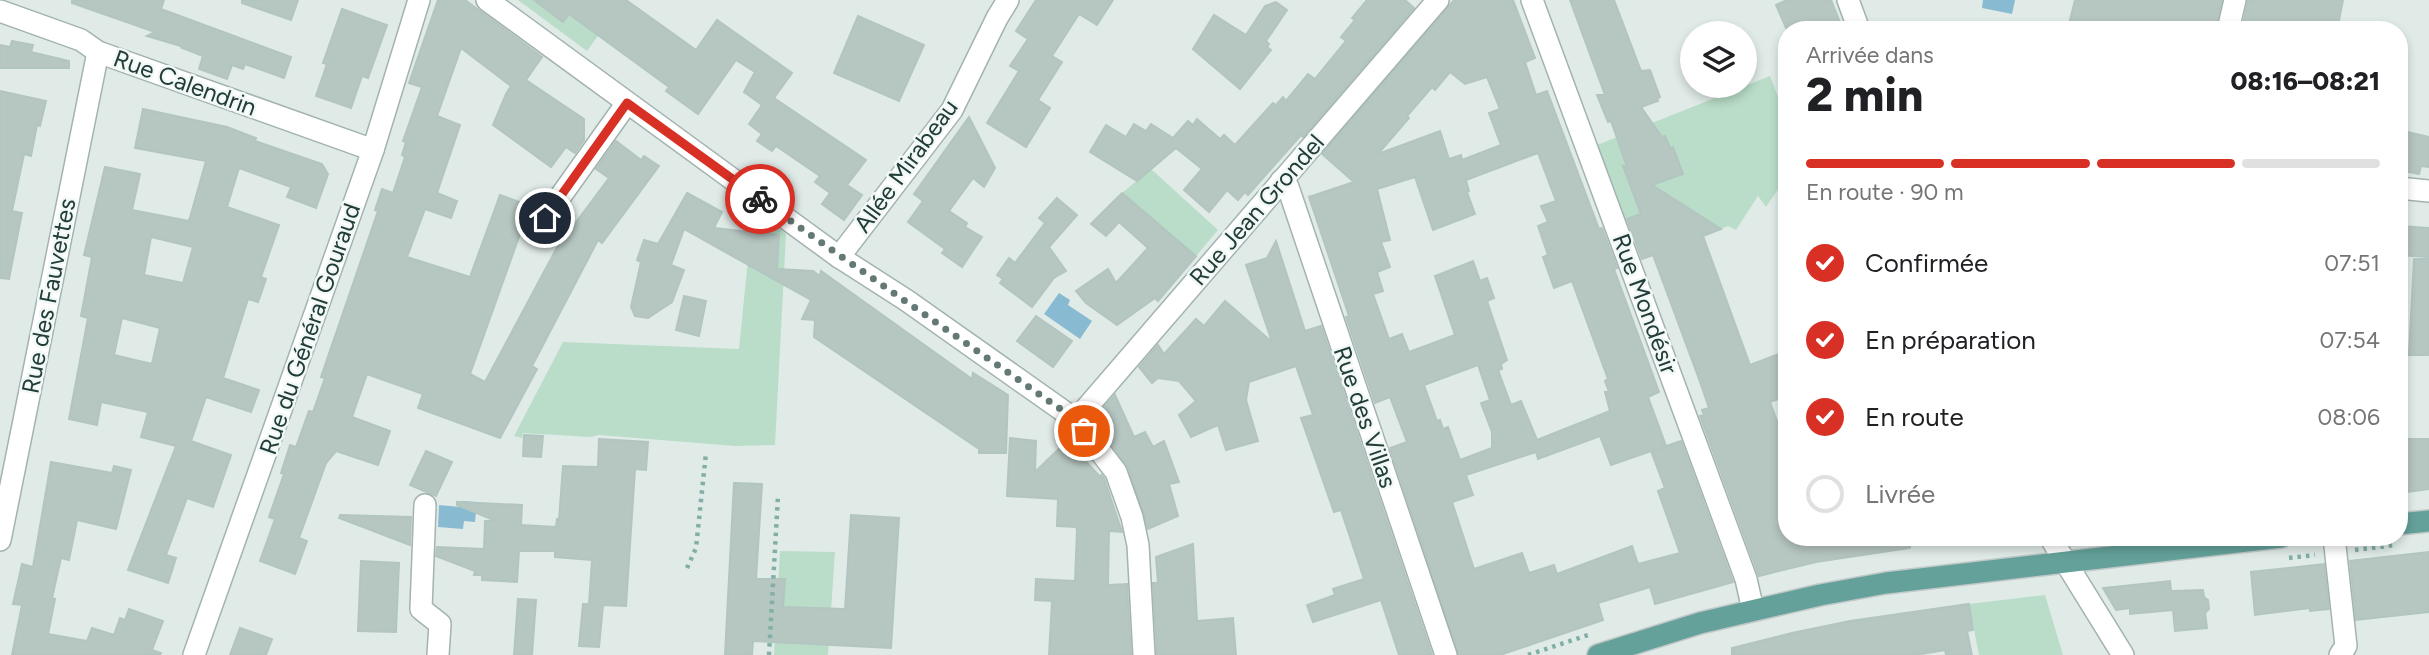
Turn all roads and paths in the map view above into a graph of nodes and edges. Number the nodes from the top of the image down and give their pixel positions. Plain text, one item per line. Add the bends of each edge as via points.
1 (419, 0) edge
2 (487, 0) edge
3 (1008, 0) edge
4 (1438, 0) edge
5 (1532, 0) edge
6 (1848, 0) edge
7 (2235, 0) edge
8 (0, 11) edge
9 (1856, 21) edge
10 (2230, 21) edge
11 (99, 51) junction
12 (627, 103) junction
13 (373, 150) junction
14 (1281, 181) junction
15 (2408, 189) edge
16 (2429, 191) edge
17 (545, 218) dead end
18 (839, 257) junction
19 (1076, 420) junction
20 (706, 453) dead end
21 (778, 496) dead end
22 (425, 505) dead end
23 (2429, 521) edge
24 (2408, 531) edge
25 (0, 540) edge
26 (2055, 546) edge
27 (2203, 546) edge
28 (2331, 546) edge
29 (2335, 546) edge
30 (2282, 559) dead end
31 (2064, 562) junction
32 (687, 568) dead end
33 (1753, 610) junction
34 (194, 655) edge
35 (438, 655) edge
36 (769, 655) edge
37 (1144, 655) edge
38 (1446, 655) edge
39 (1598, 655) edge
40 (2123, 655) edge
41 (2340, 655) edge

1 - 13 street, Rue du Général Gouraud
2 - 12 street
3 - 18 street, Allée Mirabeau via 952,110
4 - 14 street, Rue Jean Grondel
5 - 33 street, Rue Mondésir via 1746,579
6 - 9 street
7 - 10 street
8 - 11 street, Rue Calendrin
11 - 13 street, Rue Calendrin
11 - 25 street, Rue des Fauvettes
12 - 17 street
12 - 18 street
13 - 34 street, Rue du Général Gouraud
14 - 19 street, Rue Jean Grondel
14 - 38 street, Rue des Villas via 1288,187
15 - 16 street
18 - 19 street
19 - 37 street via 1116,472 1132,517 1138,545
20 - 32 path via 696,548
21 - 36 path
22 - 35 street via 421,609 440,624
23 - 24 main road
26 - 31 street
27 - 31 main road
28 - 30 path
29 - 41 street via 2346,646
31 - 33 main road via 1886,583
31 - 40 street
33 - 39 main road

